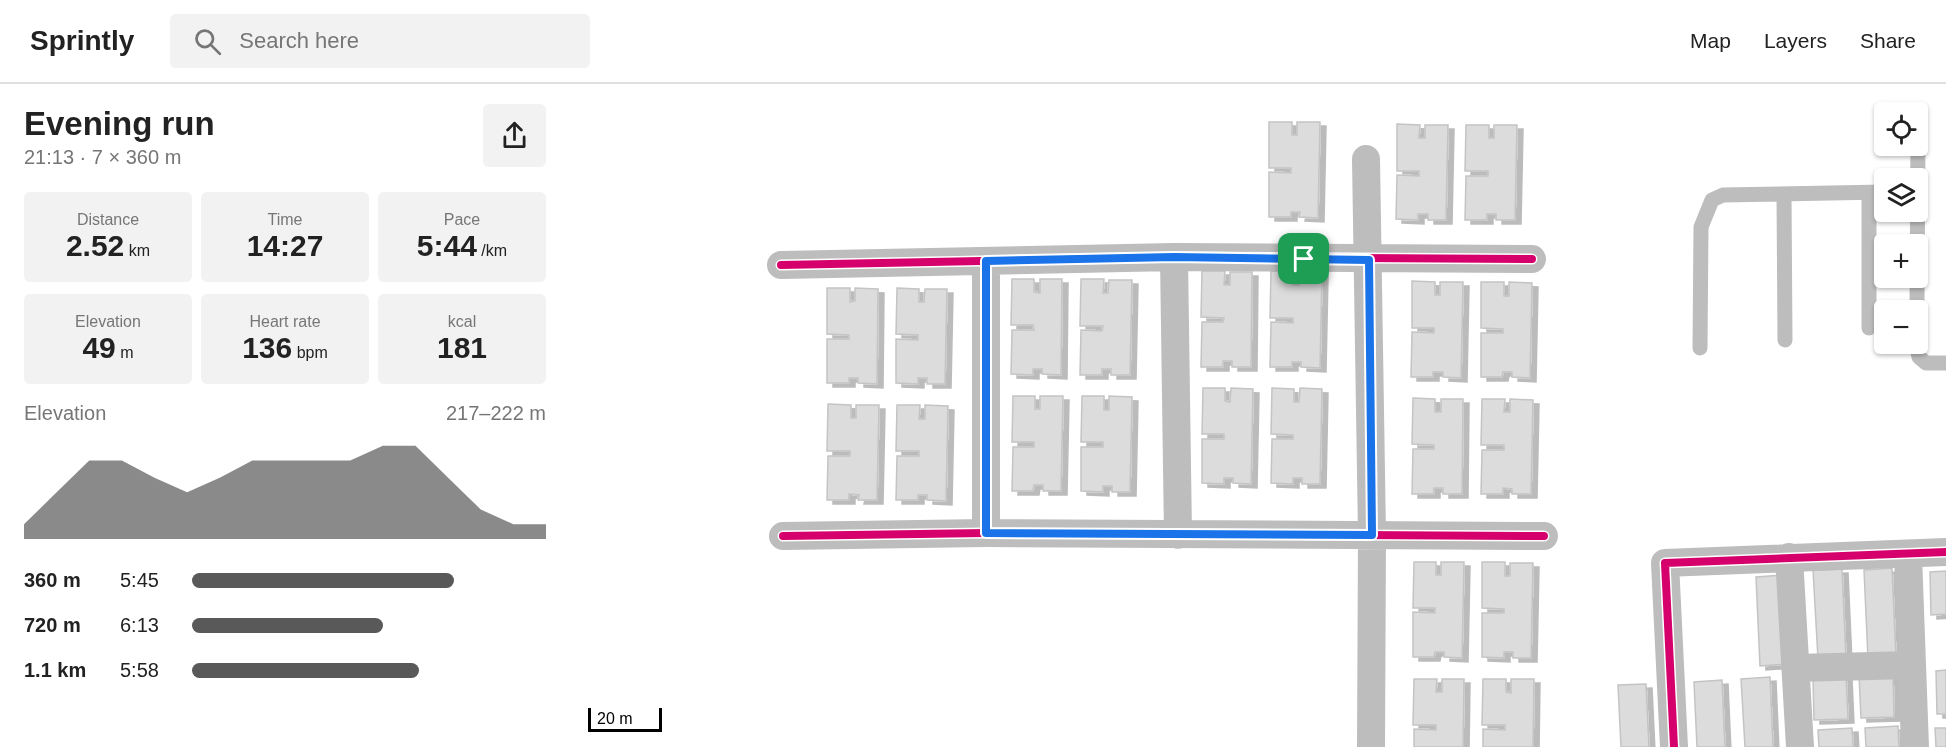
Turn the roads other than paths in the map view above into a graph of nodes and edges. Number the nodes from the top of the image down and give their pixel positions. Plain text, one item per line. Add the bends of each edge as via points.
1 (1366, 159) dead end
2 (1874, 192) edge
3 (1784, 194) junction
4 (1875, 222) edge
5 (1918, 222) edge
6 (1174, 257) junction
7 (1532, 258) dead end
8 (1369, 260) junction
9 (986, 261) junction
10 (781, 265) dead end
11 (1917, 300) edge
12 (1869, 328) dead end
13 (1785, 340) dead end
14 (1700, 348) dead end
15 (1918, 354) edge
16 (1946, 363) edge
17 (986, 533) junction
18 (1178, 535) junction
19 (1372, 535) junction
20 (783, 536) dead end
21 (1544, 536) dead end
22 (1946, 552) edge
23 (1908, 555) junction
24 (1789, 557) junction
25 (1910, 664) junction
26 (1796, 668) junction
27 (1371, 747) edge
28 (1674, 747) edge
29 (1800, 747) edge
30 (1915, 747) edge

1 - 8 street
2 - 3 lane
3 - 13 lane
3 - 14 lane via 1723,195 1712,200 1701,227
4 - 12 lane
5 - 11 lane
6 - 8 street
6 - 9 street
6 - 18 street
7 - 8 street
8 - 19 street
9 - 10 street
9 - 17 street
15 - 16 lane via 1926,363
17 - 18 street
17 - 20 street
18 - 19 street
19 - 21 street
19 - 27 street
22 - 23 street
23 - 24 street
23 - 25 street
24 - 26 street
24 - 28 street via 1665,563
25 - 26 street
25 - 30 street
26 - 29 street

